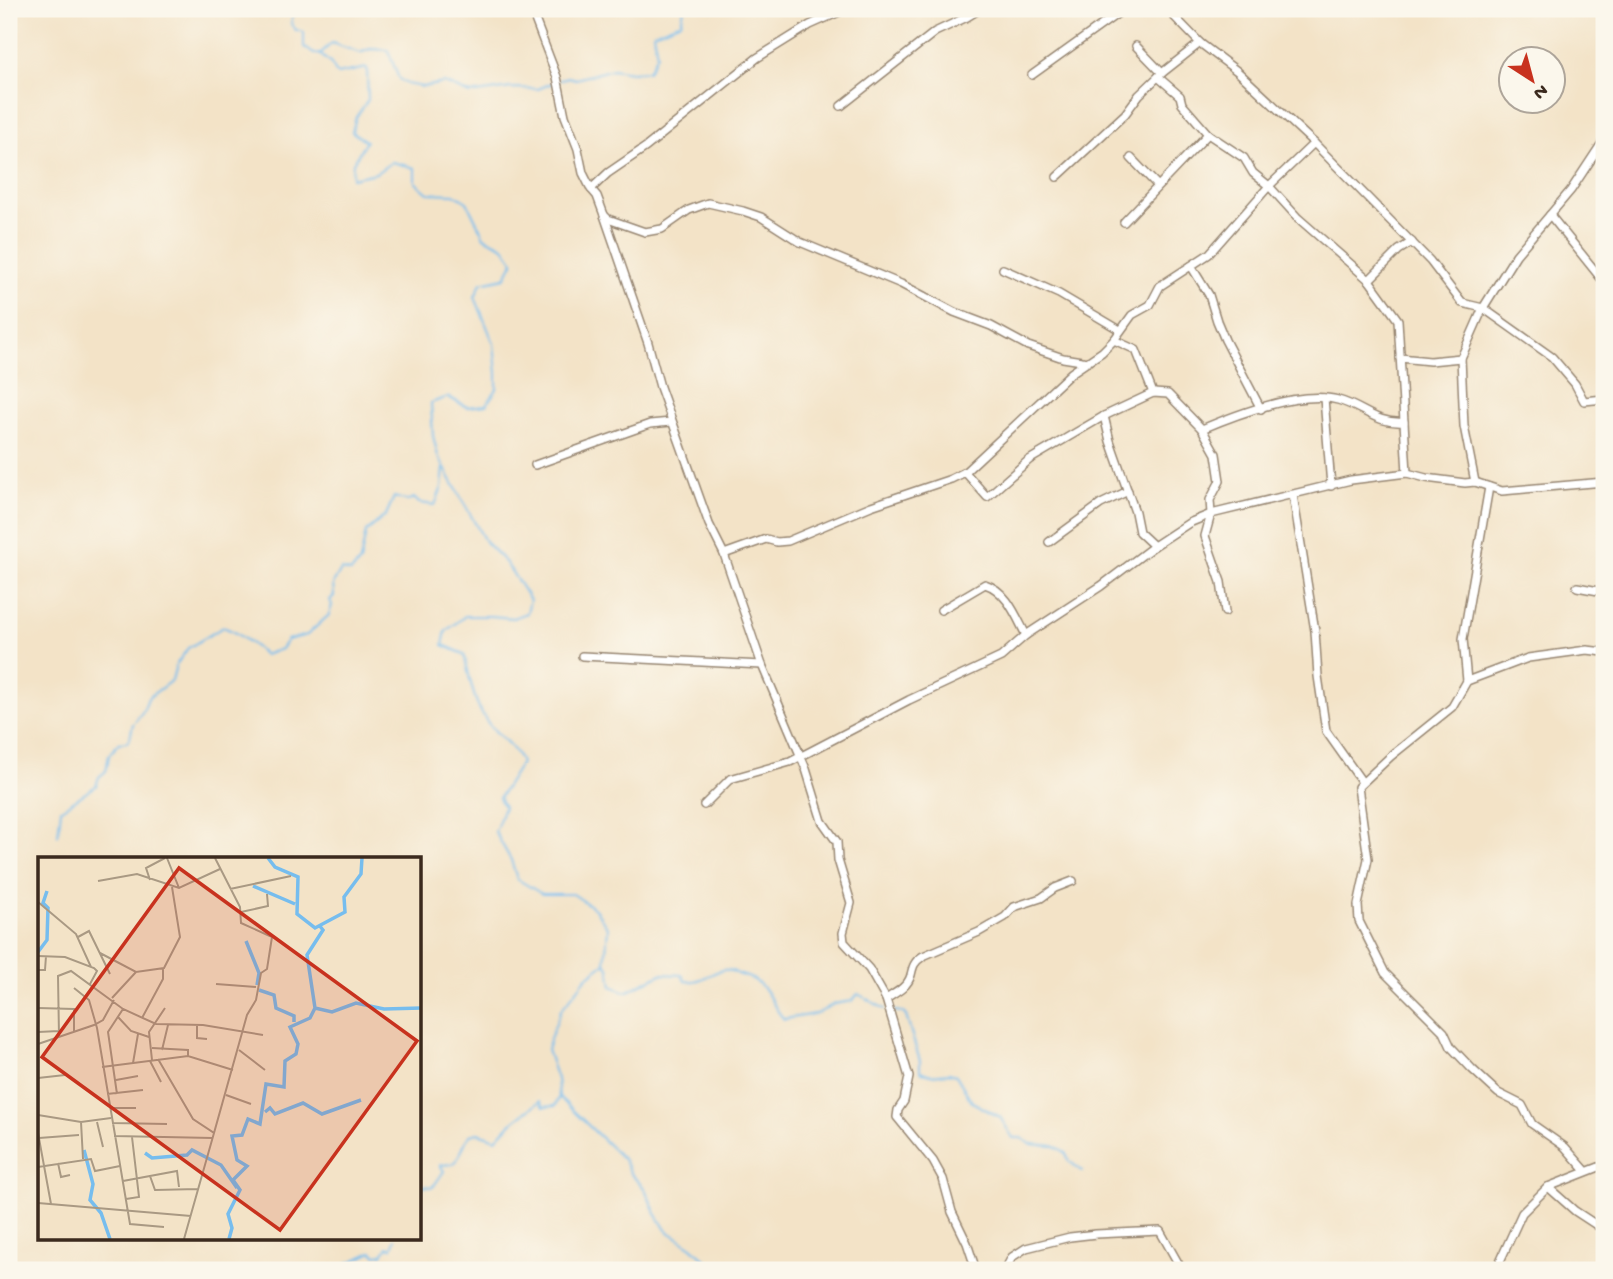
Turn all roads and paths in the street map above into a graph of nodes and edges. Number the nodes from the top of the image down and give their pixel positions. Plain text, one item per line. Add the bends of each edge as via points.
1 (531, 9) edge
2 (846, 9) edge
3 (980, 9) edge
4 (1124, 9) edge
5 (1167, 9) edge
6 (1200, 43) junction
7 (1136, 46) dead end
8 (1032, 75) dead end
9 (1160, 75) junction
10 (841, 106) dead end
11 (1208, 134) junction
12 (1314, 143) junction
13 (1603, 144) edge
14 (1131, 158) dead end
15 (1057, 177) dead end
16 (1157, 185) junction
17 (1269, 186) junction
18 (591, 189) junction
19 (604, 215) junction
20 (1550, 215) junction
21 (1124, 222) dead end
22 (1412, 242) junction
23 (1191, 266) junction
24 (1003, 269) dead end
25 (1369, 280) junction
26 (1604, 282) edge
27 (1483, 308) junction
28 (1120, 330) junction
29 (1115, 340) junction
30 (1400, 358) junction
31 (1461, 358) junction
32 (1088, 362) junction
33 (1153, 393) junction
34 (1324, 398) junction
35 (1604, 399) edge
36 (1261, 409) junction
37 (1104, 416) junction
38 (671, 422) junction
39 (1404, 422) junction
40 (1202, 429) junction
41 (535, 465) dead end
42 (964, 472) junction
43 (1408, 472) junction
44 (1475, 482) junction
45 (1604, 482) edge
46 (1331, 486) junction
47 (1489, 486) junction
48 (1128, 491) junction
49 (1293, 495) junction
50 (1211, 514) junction
51 (1049, 542) dead end
52 (1154, 546) junction
53 (724, 554) junction
54 (1577, 587) dead end
55 (1604, 592) edge
56 (941, 610) dead end
57 (1225, 612) dead end
58 (1026, 635) junction
59 (1604, 652) edge
60 (582, 656) dead end
61 (762, 665) junction
62 (1467, 681) junction
63 (799, 756) junction
64 (1362, 782) junction
65 (704, 805) dead end
66 (1073, 881) dead end
67 (886, 999) junction
68 (1604, 1165) edge
69 (1586, 1171) junction
70 (1548, 1187) junction
71 (1604, 1230) edge
72 (1499, 1269) edge
73 (976, 1270) edge
74 (1005, 1270) edge
75 (1182, 1270) edge

1 - 18 street
2 - 18 street via 757,58
3 - 10 street via 935,32
4 - 8 street
5 - 6 street
6 - 9 street
6 - 12 street
7 - 9 street
9 - 11 street
9 - 15 street
11 - 16 street
11 - 17 street via 1244,158
12 - 17 street
12 - 22 street
13 - 20 street
14 - 16 street
16 - 21 street
17 - 23 street via 1209,254
17 - 25 street via 1321,240
18 - 19 street
19 - 32 street via 645,232 662,229 708,203 743,211 800,242 901,284 1028,346
19 - 38 street
20 - 26 street
20 - 27 street via 1516,256
22 - 25 street
22 - 27 street via 1462,303
23 - 28 street via 1160,286 1150,305 1132,315
23 - 36 street
24 - 28 street via 1059,294
25 - 30 street via 1398,320
27 - 31 street
27 - 35 street via 1552,357 1584,401
28 - 29 street
29 - 32 street
29 - 33 street via 1136,350
30 - 31 street
30 - 39 street
31 - 44 street via 1464,426
32 - 42 street
33 - 37 street
33 - 40 street via 1168,394
34 - 36 street via 1300,398
34 - 39 street via 1352,405 1383,421
34 - 46 street
36 - 40 street
37 - 42 street via 1029,460 987,497
37 - 48 street
38 - 41 street via 650,424
38 - 53 street
39 - 43 street
40 - 50 street via 1216,453 1220,481 1210,500
42 - 53 street via 788,541 766,539
43 - 44 street
43 - 46 street
44 - 47 street
45 - 47 street via 1502,491
46 - 49 street
47 - 62 street via 1463,639
48 - 51 street via 1101,504
48 - 52 street via 1139,531
49 - 50 street
49 - 64 street via 1326,731
50 - 52 street
50 - 57 street via 1205,537 1221,582
52 - 58 street
53 - 61 street
54 - 55 street
56 - 58 street via 985,584 997,587
58 - 63 street via 1001,657
59 - 62 street via 1528,658
60 - 61 street
61 - 63 street
62 - 64 street via 1452,707
63 - 65 street via 730,779
63 - 67 street via 822,821 837,842 851,903 844,942 869,969
64 - 69 street via 1358,787 1368,859 1359,921 1385,974 1444,1032 1472,1069 1498,1093 1522,1105 1532,1124 1565,1147
66 - 67 street via 1014,907 979,932 923,956 911,969 906,984
67 - 73 street via 909,1077 897,1117 943,1179
68 - 69 street
69 - 70 street
70 - 71 street
70 - 72 street via 1522,1213
74 - 75 street via 1012,1257 1026,1248 1070,1237 1160,1231

